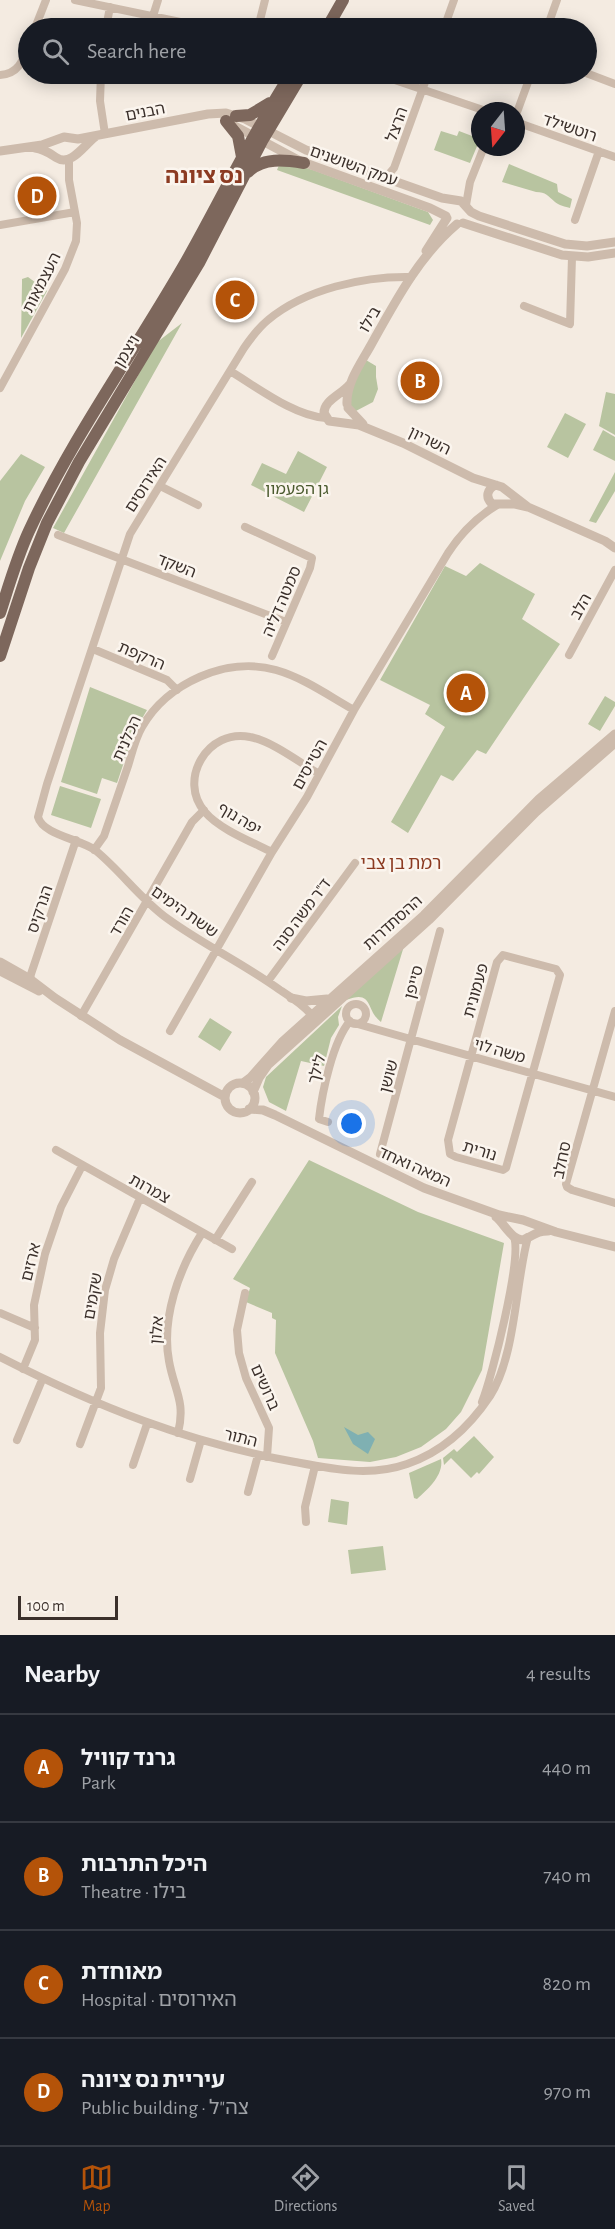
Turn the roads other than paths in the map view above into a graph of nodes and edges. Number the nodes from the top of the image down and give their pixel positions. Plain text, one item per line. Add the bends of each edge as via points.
1 (46, 0) edge
2 (75, 0) edge
3 (158, 0) edge
4 (265, 0) edge
5 (334, 0) edge
6 (343, 0) edge
7 (454, 0) edge
8 (556, 0) edge
9 (110, 7) junction
10 (153, 16) junction
11 (39, 18) edge
12 (108, 18) edge
13 (162, 18) edge
14 (260, 18) edge
15 (324, 18) edge
16 (333, 18) edge
17 (448, 18) edge
18 (550, 18) edge
19 (18, 68) edge
20 (0, 75) edge
21 (597, 77) edge
22 (101, 84) edge
23 (284, 84) edge
24 (295, 84) edge
25 (407, 84) edge
26 (424, 84) edge
27 (527, 84) edge
28 (615, 84) edge
29 (422, 89) junction
30 (275, 98) junction
31 (521, 102) edge
32 (471, 106) edge
33 (231, 118) junction
34 (525, 125) edge
35 (101, 134) junction
36 (261, 134) junction
37 (70, 139) junction
38 (57, 140) junction
39 (26, 147) junction
40 (0, 151) edge
41 (599, 151) junction
42 (480, 156) edge
43 (615, 157) edge
44 (65, 158) junction
45 (242, 158) junction
46 (304, 163) junction
47 (244, 175) junction
48 (383, 178) junction
49 (462, 204) junction
50 (75, 212) junction
51 (446, 217) junction
52 (575, 220) dead end
53 (460, 223) junction
54 (0, 225) edge
55 (615, 242) edge
56 (615, 253) edge
57 (572, 257) junction
58 (414, 273) junction
59 (524, 306) dead end
60 (230, 371) junction
61 (350, 384) junction
62 (0, 388) edge
63 (335, 398) junction
64 (347, 406) junction
65 (324, 408) junction
66 (298, 411) junction
67 (326, 418) junction
68 (342, 422) junction
69 (373, 430) junction
70 (473, 478) junction
71 (496, 485) junction
72 (160, 486) junction
73 (507, 492) junction
74 (488, 495) junction
75 (198, 505) dead end
76 (500, 505) junction
77 (528, 507) junction
78 (479, 517) junction
79 (245, 527) dead end
80 (58, 535) dead end
81 (590, 535) junction
82 (615, 538) edge
83 (615, 548) edge
84 (122, 558) junction
85 (615, 570) edge
86 (0, 613) edge
87 (286, 622) junction
88 (93, 649) junction
89 (569, 655) dead end
90 (0, 656) edge
91 (272, 656) dead end
92 (177, 690) junction
93 (354, 710) junction
94 (615, 734) edge
95 (615, 743) edge
96 (319, 774) junction
97 (204, 810) junction
98 (41, 825) joint
99 (76, 840) junction
100 (94, 850) junction
101 (272, 852) junction
102 (355, 863) dead end
103 (148, 902) junction
104 (440, 932) dead end
105 (217, 950) junction
106 (0, 962) edge
107 (0, 971) edge
108 (268, 981) junction
109 (29, 982) junction
110 (291, 998) junction
111 (329, 999) junction
112 (615, 1011) edge
113 (366, 1012) junction
114 (81, 1016) junction
115 (313, 1017) junction
116 (352, 1022) junction
117 (378, 1029) junction
118 (171, 1031) dead end
119 (412, 1040) junction
120 (470, 1056) junction
121 (532, 1073) junction
122 (243, 1083) junction
123 (208, 1088) junction
124 (229, 1088) junction
125 (593, 1090) junction
126 (254, 1095) junction
127 (615, 1097) edge
128 (225, 1098) junction
129 (249, 1109) junction
130 (275, 1115) junction
131 (328, 1122) dead end
132 (56, 1150) dead end
133 (380, 1154) dead end
134 (82, 1166) junction
135 (252, 1182) dead end
136 (140, 1198) junction
137 (615, 1203) edge
138 (481, 1209) junction
139 (525, 1221) junction
140 (556, 1232) junction
141 (202, 1233) junction
142 (513, 1235) junction
143 (529, 1236) junction
144 (215, 1240) junction
145 (615, 1247) edge
146 (232, 1249) dead end
147 (245, 1293) dead end
148 (0, 1313) edge
149 (35, 1328) junction
150 (0, 1357) edge
151 (23, 1369) junction
152 (42, 1380) junction
153 (96, 1403) junction
154 (474, 1417) junction
155 (147, 1424) junction
156 (178, 1433) junction
157 (17, 1440) dead end
158 (201, 1440) junction
159 (80, 1444) dead end
160 (258, 1455) junction
161 (267, 1457) junction
162 (133, 1465) dead end
163 (315, 1466) junction
164 (190, 1479) dead end
165 (248, 1492) dead end
166 (306, 1522) dead end

1 - 11 street
2 - 9 street
3 - 10 street
4 - 14 street
5 - 15 main road
6 - 16 main road
7 - 17 street
8 - 18 street
9 - 10 street
9 - 12 street
10 - 13 street
19 - 20 street
21 - 28 street
22 - 35 street
23 - 30 main road, ויצמן
24 - 36 main road, ויצמן
25 - 29 street
26 - 29 street, הרצל
27 - 31 street
29 - 32 street
29 - 48 street, הרצל via 393,168
30 - 33 main road via 257,112
30 - 36 main road, ויצמן
33 - 35 street, הבנים via 218,113
33 - 36 street, הבנים
33 - 45 main road
34 - 41 street, רוטשילד
35 - 37 street, הבנים
35 - 44 street, הבנים
36 - 45 main road, ויצמן
36 - 46 street, עמק השושנים
36 - 47 main road, ויצמן
36 - 48 street, עמק השושנים
37 - 38 street, הבנים
37 - 44 street via 75,144
38 - 39 street
38 - 44 street via 53,146
39 - 40 street
39 - 44 street
41 - 43 street, רוטשילד
41 - 52 street
42 - 49 street
44 - 50 street, העצמאות
45 - 86 main road, ויצמן via 38,512
46 - 47 main road via 271,161
46 - 51 street, עמק השושנים
47 - 90 main road, ויצמן via 199,263 79,462 47,523
48 - 49 street, עמק השושנים
49 - 51 street via 447,207
49 - 53 street via 467,218
49 - 55 street, עמק השושנים via 479,216 565,244
50 - 54 street
50 - 62 street, העצמאות via 78,232 70,258
51 - 53 street via 452,223
51 - 58 street, בילו
53 - 57 street
53 - 58 street, בילו
56 - 57 street
57 - 59 street via 570,324
58 - 60 street, האירוסים via 340,286 290,306 262,325
58 - 61 street, בילו
60 - 66 street
60 - 72 street, האירוסים
61 - 63 street, בילו
61 - 64 street, בילו
63 - 64 street
63 - 65 street
64 - 68 street
64 - 69 street, השריון
65 - 66 street
65 - 67 street
66 - 67 street
67 - 68 street
68 - 69 street, השריון
69 - 70 street, השריון
70 - 71 street, השריון
70 - 74 street, השריון
71 - 73 street
71 - 74 street
72 - 75 street
72 - 84 street, האירוסים via 135,524
73 - 76 street via 507,499
73 - 77 street
74 - 76 street via 490,502
74 - 78 street, הטייסים
76 - 77 street
76 - 78 street, הטייסים
77 - 81 street
78 - 93 street, הטייסים via 448,553
79 - 87 street, סמטה דליה via 312,558
80 - 84 street, השקד
81 - 82 street
81 - 83 street
84 - 87 street, השקד
84 - 88 street, האירוסים
85 - 89 street, הלב
87 - 91 street, סמטה דליה
88 - 92 street, הרקפת via 167,680
88 - 98 street, האירוסים via 47,784 38,817
92 - 93 street, הכלנית via 219,670 263,667 290,675
92 - 100 street, הכלנית via 158,706 141,729 104,836
93 - 96 street, הטייסים
94 - 111 street, ההסתדרות via 539,799 424,915
95 - 115 street, ההסתדרות via 536,812 429,920
96 - 97 street, יפה נוף via 256,738 226,739 210,748 198,766 194,785
96 - 101 street, הטייסים
97 - 101 street, יפה נוף via 224,827
97 - 103 street, הורד via 192,822
98 - 99 street, ששת הימים
99 - 100 street, ששת הימים
99 - 109 street, הנרקיס
100 - 103 street, ששת הימים
101 - 105 street, הטייסים
102 - 108 street, ד"ר משה סנה
103 - 105 street, ששת הימים via 170,921
103 - 114 street, הורד
104 - 119 street, סייפן
105 - 108 street, ששת הימים
105 - 118 street, הטייסים
106 - 109 street
107 - 109 street
108 - 110 street, ששת הימים
109 - 114 street
110 - 111 street
110 - 115 street, ששת הימים
111 - 115 street, ההסתדרות
112 - 125 street
113 - 116 street via 364,1020
113 - 116 street via 358,1004 350,1006 346,1015
113 - 117 street
114 - 123 street
115 - 122 street, ההסתדרות via 283,1041
115 - 126 street, ההסתדרות via 268,1065
116 - 117 street, משה לוי
116 - 131 street, לילך via 339,1037 323,1096 319,1119
117 - 119 street, משה לוי
119 - 120 street, משה לוי
119 - 133 street, שושן
120 - 121 street, משה לוי
120 - 121 street, נורית via 448,1148 456,1157 499,1170 506,1168
120 - 121 street, פעמונית via 503,954 556,969 560,975
121 - 125 street, משה לוי
122 - 124 street
122 - 126 street
123 - 124 street
123 - 128 street
124 - 128 street
125 - 127 street, משה לוי
125 - 137 street, סחלב via 567,1184 569,1189
126 - 129 street
126 - 130 street, המאה ואחד
128 - 129 street via 235,1112
129 - 130 street, המאה ואחד
130 - 138 street, המאה ואחד via 416,1185
132 - 134 street, צמרות
134 - 136 street, צמרות
134 - 149 street, ארזים via 61,1207 45,1254 36,1289
135 - 144 street
136 - 141 street, צמרות
136 - 153 street, שקמים via 114,1259 103,1300 101,1382
138 - 139 street, המאה ואחד
138 - 142 street, המאה ואחד via 499,1218
139 - 140 street, המאה ואחד
139 - 142 street via 513,1224
139 - 143 street via 531,1229
140 - 143 street, המאה ואחד via 546,1230
140 - 145 street, המאה ואחד
141 - 144 street, צמרות
141 - 156 street, אלון via 183,1267 168,1329 168,1358 182,1408
142 - 143 street via 520,1240
142 - 154 street, התור via 516,1247 506,1311 489,1382
143 - 154 street, התור via 500,1374
144 - 146 street, צמרות
147 - 161 street, ברושים via 237,1330 239,1353 269,1428
148 - 149 street
149 - 151 street, ארזים via 34,1347
150 - 151 street, התור
151 - 152 street, התור
152 - 153 street, התור
152 - 157 street
153 - 155 street, התור
153 - 159 street, שקמים
154 - 163 street, התור via 443,1445 407,1464 356,1471
155 - 156 street, התור
155 - 162 street
156 - 158 street, התור
158 - 160 street, התור
158 - 164 street
160 - 161 street, התור
160 - 165 street
161 - 163 street, התור
163 - 166 street via 305,1507

